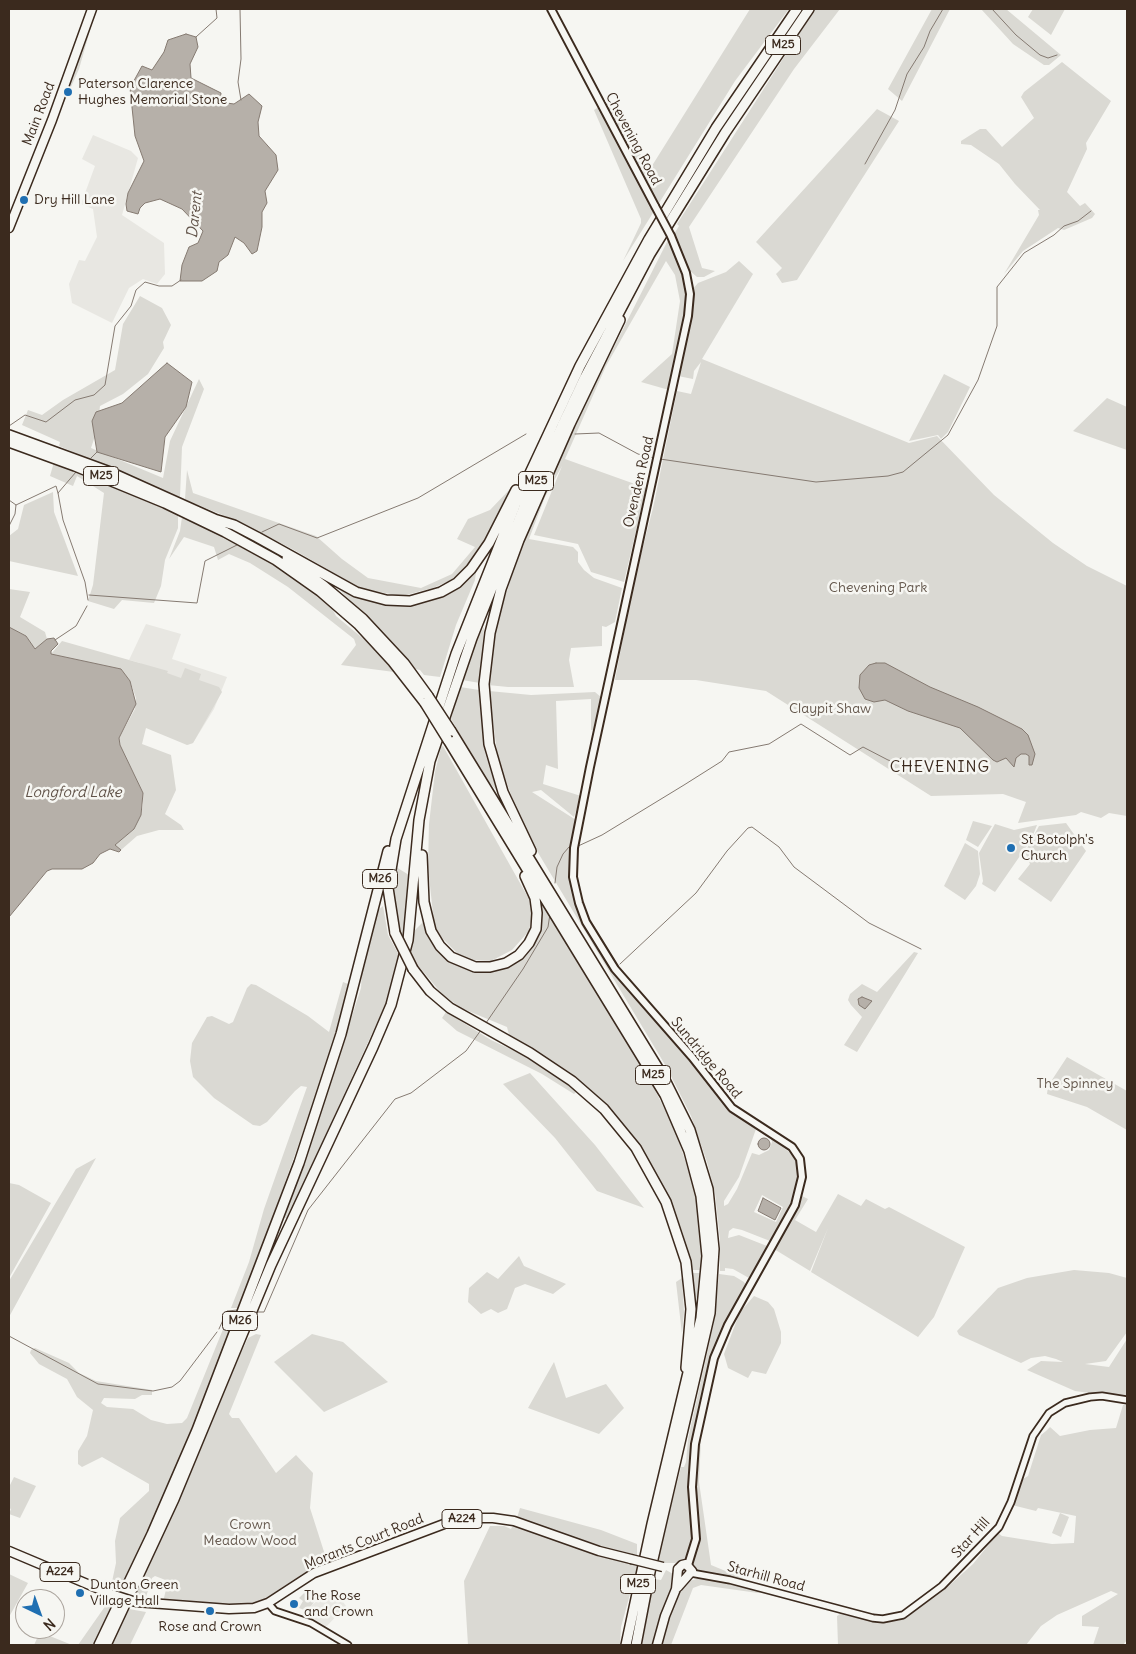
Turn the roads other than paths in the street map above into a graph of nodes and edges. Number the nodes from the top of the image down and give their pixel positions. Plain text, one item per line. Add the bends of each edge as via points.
1 (92, 9) edge
2 (551, 9) edge
3 (797, 9) edge
4 (809, 9) edge
5 (9, 228) edge
6 (666, 236) junction
7 (688, 282) joint
8 (580, 366) junction
9 (11, 437) edge
10 (214, 519) junction
11 (607, 687) joint
12 (444, 690) junction
13 (427, 700) junction
14 (450, 735) junction
15 (480, 793) junction
16 (422, 804) junction
17 (623, 1010) junction
18 (683, 1393) junction
19 (1127, 1400) edge
20 (9, 1551) edge
21 (678, 1572) junction
22 (689, 1572) junction
23 (676, 1589) junction
24 (268, 1603) junction
25 (834, 1608) joint
26 (99, 1645) edge
27 (106, 1645) edge
28 (348, 1645) edge
29 (626, 1645) edge
30 (636, 1645) edge
31 (657, 1645) edge

1 - 5 main road, Main Road
2 - 6 main road, Chevening Road, bridge via 655,206
3 - 8 highway, M25 via 689,170
4 - 6 highway, M25 via 725,133
6 - 7 main road, Chevening Road via 683,263
6 - 16 highway, M25 via 639,273 597,352 509,543 444,715 430,761
6 - 17 highway, M25 via 583,397 520,540 494,611 484,673 489,744 509,808
7 - 11 main road, Ovenden Road via 688,316
8 - 10 highway, M25 via 556,404 480,558 457,583 435,595 401,602 366,596 250,533
8 - 12 highway, M25 via 506,528
9 - 10 highway, M25 via 110,472
9 - 13 highway, M25 via 165,503 276,560 320,590 358,624
10 - 13 highway, M25 via 282,556 333,592 384,640
11 - 22 main road, Sundridge Road via 574,848 573,878 579,903 591,932 615,969 732,1108 792,1147 802,1164 801,1185 795,1205 728,1325 714,1358 695,1444 692,1487 696,1539
12 - 18 highway, M25, bridge via 392,858 388,898 395,933 412,969 430,991 450,1008 539,1058 581,1088 617,1123 647,1165 674,1221 689,1278 691,1320
12 - 26 highway, M26 via 393,831 344,1026 299,1163 199,1424 152,1534
13 - 14 highway, M25, bridge
14 - 15 highway, M25
14 - 17 highway, M25
15 - 16 highway, M25 via 529,883 537,908 536,929 526,947 510,961 496,967 475,967 455,960 440,946 431,930 423,891
15 - 18 highway, M25 via 649,1068 672,1108 689,1151 704,1211 706,1270 698,1333
16 - 27 highway, M26 via 407,945 385,1019 292,1218 174,1499
17 - 30 highway, M25 via 674,1096 695,1144 708,1189 714,1249 712,1298 703,1349
18 - 29 highway, M25
19 - 25 street, Star Hill via 1090,1397 1066,1403 1049,1413 1031,1441 999,1527 963,1567 922,1603 903,1614 883,1619
20 - 24 main road, A224, bridge via 136,1602 238,1609
21 - 22 main road, Morants Court Road via 682,1577
21 - 22 main road via 682,1565
21 - 23 main road
21 - 24 main road, Morants Court Road / A224, bridge via 599,1551 514,1522 469,1518 444,1524 314,1573
22 - 23 main road
22 - 25 street, Starhill Road
23 - 31 main road
24 - 28 street via 275,1611 311,1623

